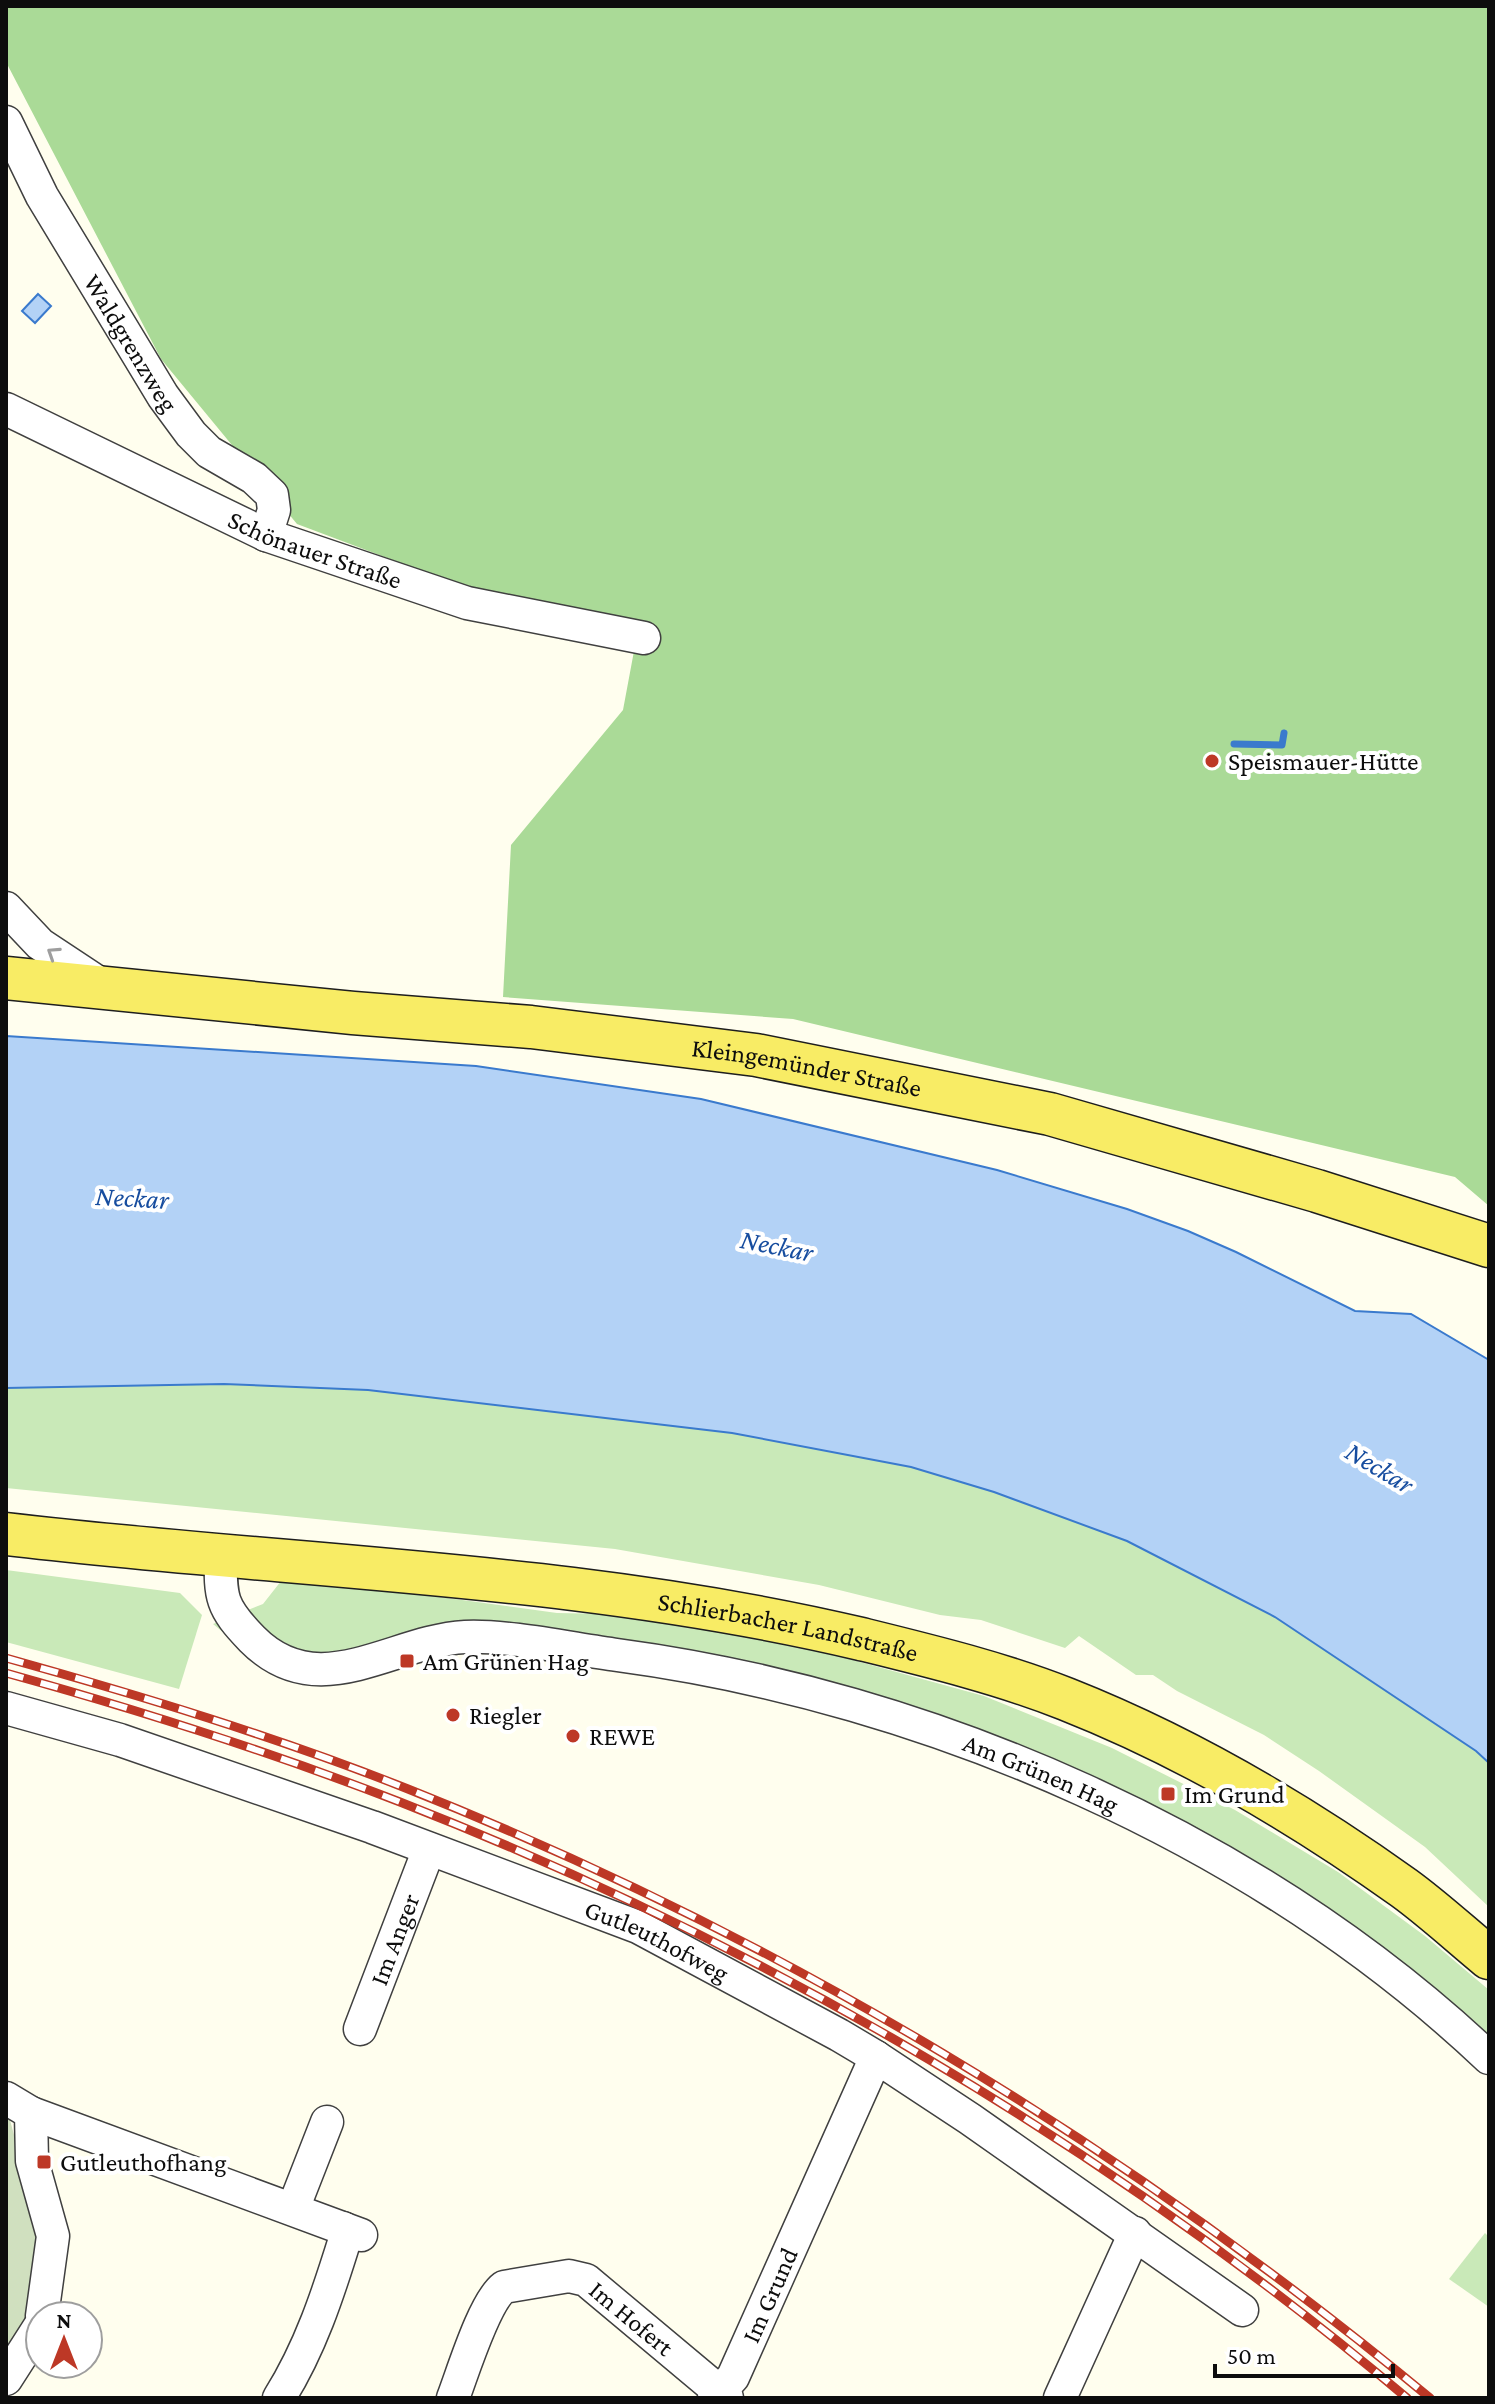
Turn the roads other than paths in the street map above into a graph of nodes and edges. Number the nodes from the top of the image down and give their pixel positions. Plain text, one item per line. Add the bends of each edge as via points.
1 (6, 122) edge
2 (6, 409) edge
3 (266, 535) junction
4 (644, 638) dead end
5 (6, 908) edge
6 (6, 978) edge
7 (107, 988) junction
8 (1489, 1246) edge
9 (6, 1534) edge
10 (221, 1555) junction
11 (6, 1708) edge
12 (429, 1849) junction
13 (1489, 1958) edge
14 (360, 2029) dead end
15 (876, 2057) junction
16 (1489, 2058) edge
17 (18, 2106) edge
18 (327, 2122) dead end
19 (293, 2209) junction
20 (1135, 2233) junction
21 (44, 2300) edge
22 (1242, 2310) dead end
23 (24, 2351) edge
24 (6, 2379) edge
25 (721, 2396) edge
26 (279, 2398) edge
27 (453, 2398) edge
28 (1060, 2398) edge

1 - 3 street, Waldgrenzweg via 42,196 163,396 209,452 272,495 274,510
2 - 3 street, Schönauer Straße
3 - 4 street, Schönauer Straße via 458,601
7 -> 5 street, Kleingemünder Straße via 40,944
6 - 7 main road, Kleingemünder Straße
7 - 8 main road, Kleingemünder Straße via 543,1028 756,1055 1050,1114
9 - 10 main road, Schlierbacher Landstraße
10 - 13 main road, Schlierbacher Landstraße via 569,1587 693,1605 845,1635 1021,1683 1143,1733 1293,1815 1405,1889
10 - 16 street, Am Grünen Hag via 220,1590 230,1615 262,1648 296,1665 349,1668 428,1643 476,1637 703,1667 806,1691 1058,1778 1167,1830 1259,1883 1435,2009
11 - 12 street, Gutleuthofweg via 120,1740
12 - 14 street, Im Anger
12 - 15 street, Gutleuthofweg via 638,1927
15 - 20 street, Gutleuthofweg
15 - 25 street, Im Grund
17 - 19 street
17 - 21 street via 53,2236
18 - 19 street
19 - 26 street via 352,2232 345,2239 323,2308
20 - 22 street, Gutleuthofweg
20 - 28 street
23 - 24 street
25 - 27 street, Im Hofert via 586,2280 569,2276 498,2291

